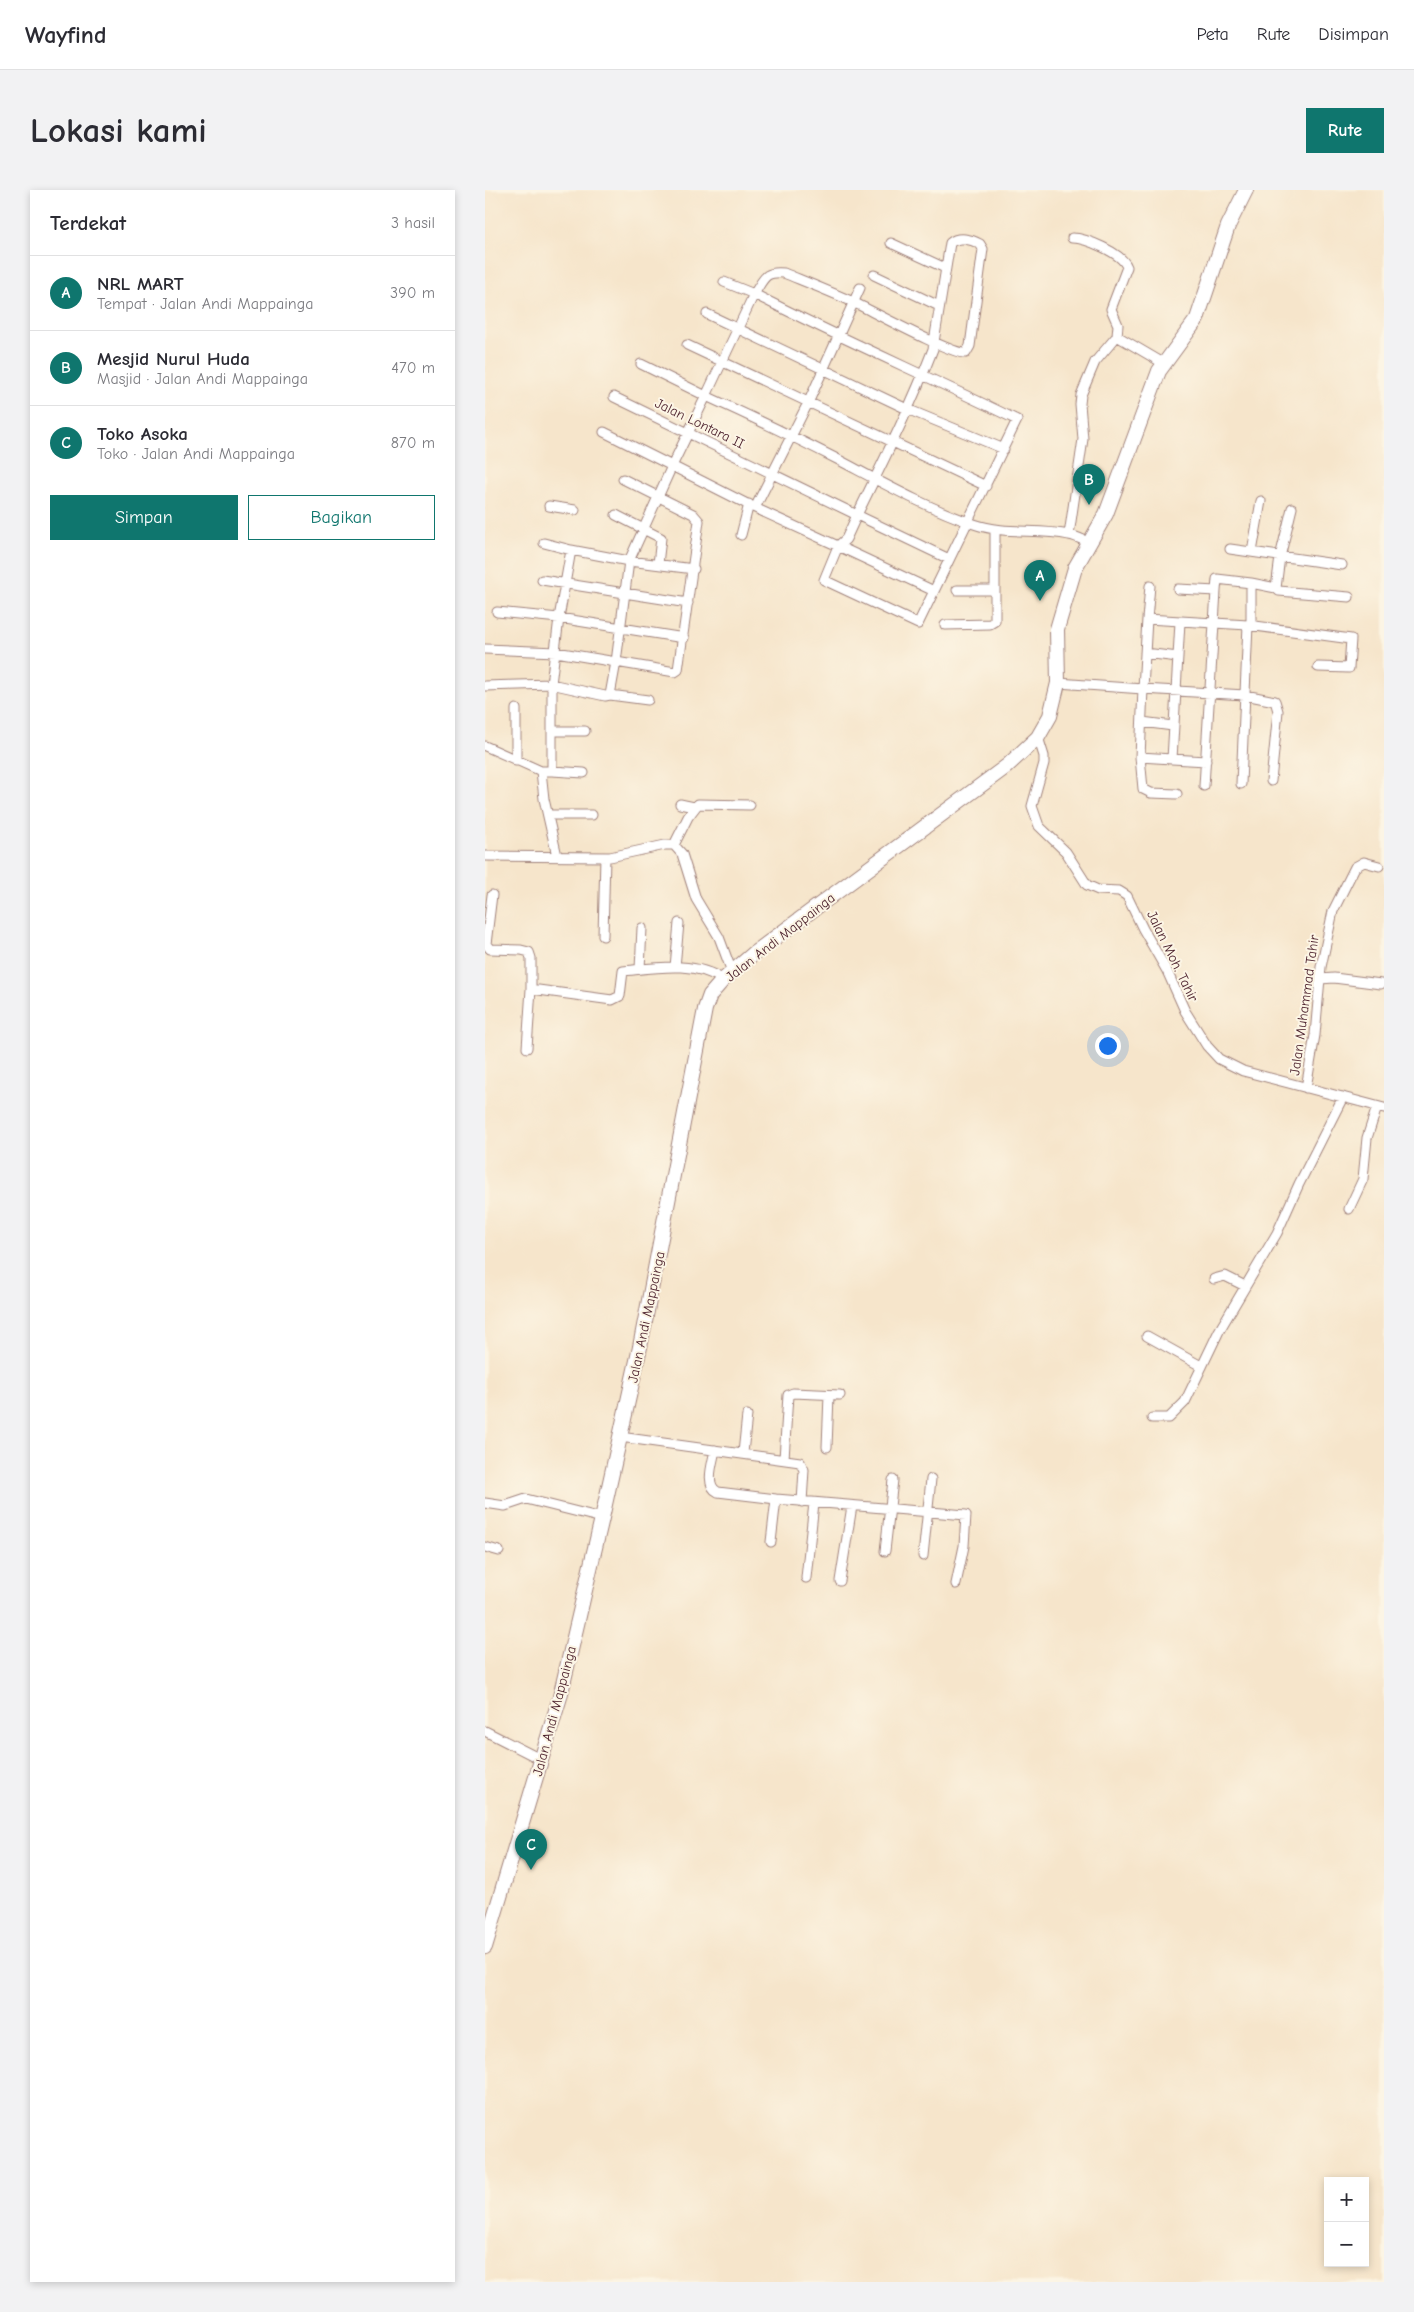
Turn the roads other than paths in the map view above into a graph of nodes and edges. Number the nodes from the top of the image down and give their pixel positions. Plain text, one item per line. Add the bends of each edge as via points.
1 (1246, 190) edge
2 (1072, 238) dead end
3 (891, 243) dead end
4 (945, 268) junction
5 (874, 275) dead end
6 (724, 282) dead end
7 (860, 288) dead end
8 (755, 294) junction
9 (853, 302) junction
10 (939, 306) junction
11 (707, 314) dead end
12 (737, 328) junction
13 (837, 336) junction
14 (1117, 336) junction
15 (934, 342) junction
16 (687, 345) dead end
17 (722, 361) junction
18 (1163, 362) junction
19 (641, 364) dead end
20 (823, 368) junction
21 (923, 376) junction
22 (706, 396) junction
23 (615, 397) dead end
24 (809, 401) junction
25 (907, 409) junction
26 (604, 432) dead end
27 (690, 432) junction
28 (791, 436) junction
29 (893, 441) junction
30 (1004, 449) junction
31 (672, 466) junction
32 (773, 474) junction
33 (875, 478) junction
34 (623, 479) dead end
35 (986, 486) junction
36 (658, 497) junction
37 (1261, 501) dead end
38 (549, 506) dead end
39 (752, 506) junction
40 (1292, 508) dead end
41 (575, 510) dead end
42 (616, 515) dead end
43 (857, 515) junction
44 (968, 521) junction
45 (644, 529) junction
46 (995, 530) junction
47 (741, 535) dead end
48 (1069, 535) junction
49 (544, 543) dead end
50 (1090, 543) junction
51 (838, 546) junction
52 (1230, 548) dead end
53 (571, 550) junction
54 (1252, 552) junction
55 (1280, 557) junction
56 (949, 559) junction
57 (629, 560) junction
58 (658, 564) junction
59 (1342, 565) dead end
60 (694, 569) junction
61 (542, 580) dead end
62 (1251, 583) junction
63 (564, 584) junction
64 (1150, 586) dead end
65 (1276, 588) junction
66 (1178, 589) dead end
67 (957, 590) dead end
68 (995, 590) junction
69 (934, 591) junction
70 (1216, 591) junction
71 (626, 595) junction
72 (1349, 596) dead end
73 (688, 604) junction
74 (497, 612) dead end
75 (559, 618) junction
76 (1147, 619) junction
77 (1180, 622) junction
78 (1213, 624) junction
79 (945, 625) dead end
80 (1249, 625) junction
81 (621, 627) junction
82 (684, 638) junction
83 (485, 649) edge
84 (556, 652) junction
85 (1145, 653) junction
86 (1178, 657) junction
87 (616, 662) junction
88 (1319, 668) dead end
89 (1058, 683) junction
90 (485, 686) edge
91 (552, 688) junction
92 (1143, 689) junction
93 (1175, 690) junction
94 (1210, 692) junction
95 (610, 695) junction
96 (1245, 695) junction
97 (648, 700) dead end
98 (516, 709) dead end
99 (1142, 722) junction
100 (1173, 726) junction
101 (553, 731) junction
102 (585, 731) dead end
103 (1038, 737) junction
104 (485, 746) edge
105 (1140, 757) junction
106 (1172, 759) junction
107 (516, 761) junction
108 (1205, 761) junction
109 (541, 771) junction
110 (552, 771) junction
111 (584, 772) dead end
112 (1271, 781) dead end
113 (1241, 784) dead end
114 (1204, 786) dead end
115 (1177, 794) dead end
116 (680, 804) dead end
117 (750, 805) dead end
118 (695, 807) junction
119 (549, 814) junction
120 (592, 815) dead end
121 (674, 845) junction
122 (485, 856) edge
123 (557, 856) junction
124 (605, 857) junction
125 (1379, 866) dead end
126 (493, 895) dead end
127 (679, 923) dead end
128 (642, 928) dead end
129 (603, 936) dead end
130 (675, 967) junction
131 (640, 969) junction
132 (727, 976) junction
133 (1320, 979) junction
134 (1381, 984) dead end
135 (531, 989) junction
136 (527, 1048) dead end
137 (1306, 1088) junction
138 (1343, 1098) junction
139 (1380, 1108) edge
140 (1349, 1209) dead end
141 (1214, 1279) dead end
142 (1245, 1286) junction
143 (1147, 1336) dead end
144 (1201, 1366) junction
145 (829, 1395) junction
146 (840, 1396) dead end
147 (747, 1415) dead end
148 (1152, 1418) dead end
149 (620, 1437) junction
150 (827, 1446) dead end
151 (715, 1450) junction
152 (743, 1453) junction
153 (784, 1459) junction
154 (931, 1479) dead end
155 (893, 1480) dead end
156 (776, 1500) junction
157 (802, 1502) junction
158 (485, 1503) edge
159 (814, 1503) junction
160 (852, 1506) junction
161 (891, 1510) junction
162 (928, 1512) junction
163 (602, 1518) junction
164 (771, 1542) dead end
165 (485, 1547) edge
166 (885, 1550) dead end
167 (499, 1551) dead end
168 (923, 1556) dead end
169 (806, 1578) dead end
170 (840, 1580) dead end
171 (957, 1584) dead end
172 (485, 1731) edge
173 (542, 1760) junction
174 (485, 1947) edge

1 - 18 main road, Jalan Andi Mappainga via 1228,226 1197,319
2 - 14 street via 1085,239 1120,257 1125,263 1127,268 1111,309 1119,325
3 - 4 street
4 - 10 street
4 - 15 street via 952,241 962,239 982,245 969,350 959,353
5 - 10 street
6 - 8 street
7 - 9 street
8 - 9 street via 766,275 775,272
8 - 12 street
8 - 13 street
9 - 13 street
9 - 15 street
10 - 15 street
11 - 12 street
12 - 17 street
12 - 20 street
13 - 20 street
13 - 21 street
14 - 18 street
14 - 48 street via 1095,362 1081,395 1083,439
15 - 21 street
16 - 17 street
17 - 22 street
17 - 24 street
18 - 50 main road, Jalan Andi Mappainga via 1106,514
19 - 22 street
20 - 24 street
20 - 25 street
21 - 25 street
21 - 30 street via 1017,420
22 - 27 street
22 - 28 street
23 - 27 street, Jalan Lontara II
24 - 28 street
24 - 29 street
25 - 29 street
25 - 30 street
26 - 31 street
27 - 31 street
27 - 32 street, Jalan Lontara II
28 - 32 street
28 - 33 street
29 - 33 street
29 - 35 street
30 - 35 street
31 - 36 street
31 - 39 street
32 - 39 street
32 - 43 street, Jalan Lontara II
33 - 43 street
33 - 44 street
34 - 36 street
35 - 44 street
36 - 45 street
36 - 60 street via 693,514 699,521
37 - 54 street
38 - 41 street
39 - 47 street
39 - 51 street
40 - 55 street
42 - 45 street
43 - 51 street via 846,539
43 - 56 street, Jalan Lontara II
44 - 46 street
44 - 56 street
45 - 57 street
45 - 58 street via 662,539
46 - 48 street
46 - 68 street
48 - 50 street
49 - 53 street
50 - 89 main road, Jalan Andi Mappainga via 1075,568 1060,617
51 - 69 street
51 - 69 street via 824,580 918,624
52 - 54 street
53 - 57 street
53 - 63 street
54 - 55 street
55 - 59 street
55 - 65 street
56 - 69 street
57 - 58 street
57 - 71 street
58 - 60 street
60 - 73 street
61 - 63 street
62 - 65 street
62 - 70 street via 1217,579
62 - 80 street
63 - 71 street
63 - 75 street
64 - 76 street
65 - 72 street via 1279,591
66 - 70 street
67 - 68 street
68 - 79 street via 993,624
70 - 78 street
71 - 73 street
71 - 81 street
73 - 82 street
74 - 75 street
75 - 81 street
75 - 84 street
76 - 77 street
76 - 85 street
77 - 78 street
77 - 86 street
78 - 80 street
78 - 94 street
80 - 88 street via 1351,639 1349,668
80 - 96 street
81 - 82 street
81 - 87 street
82 - 87 street via 676,672
83 - 84 street
84 - 87 street
84 - 91 street
85 - 86 street
85 - 92 street
86 - 93 street
87 - 95 street
89 - 92 street
89 - 103 main road, Jalan Andi Mappainga via 1050,716
90 - 91 street
91 - 95 street
91 - 101 street
92 - 93 street
92 - 99 street
93 - 94 street
93 - 100 street
94 - 96 street
94 - 108 street
95 - 97 street
96 - 112 street via 1271,699 1277,706
96 - 113 street
98 - 107 street
99 - 100 street
99 - 105 street
100 - 106 street
101 - 102 street
101 - 110 street
103 - 132 main road, Jalan Andi Mappainga via 1007,766
103 - 137 street, Jalan Moh. Tahir via 1044,763 1032,799 1035,818 1066,852 1084,882 1092,888 1119,891 1127,896 1185,1011 1207,1046 1229,1065
104 - 107 street
105 - 106 street
105 - 115 street via 1143,788 1151,793
106 - 108 street
107 - 109 street
108 - 114 street
109 - 110 street
109 - 119 street
110 - 111 street
116 - 118 street
117 - 118 street via 700,803
118 - 121 street
119 - 120 street
119 - 123 street
121 - 124 street
121 - 132 street via 682,854 696,899 719,937
122 - 123 street
123 - 124 street
124 - 129 street
125 - 133 street, Jalan Muhammad Tahir via 1361,862 1350,874 1330,924
126 - 135 street via 486,944 490,949 529,952
127 - 130 street
128 - 131 street
130 - 131 street
130 - 132 street
131 - 135 street via 623,972 620,996 614,1000
132 - 149 main road, Jalan Andi Mappainga via 707,1002 701,1022 657,1268
133 - 134 street
133 - 137 street, Jalan Muhammad Tahir
135 - 136 street
137 - 138 street, Jalan Moh. Tahir
138 - 139 street, Jalan Moh. Tahir
138 - 142 street via 1277,1233
139 - 140 street via 1367,1138 1363,1179
141 - 142 street via 1225,1276
142 - 144 street
143 - 144 street
144 - 148 street via 1179,1409 1169,1418
145 - 146 street
145 - 150 street
145 - 153 street via 788,1395
147 - 152 street
149 - 151 street
149 - 163 main road, Jalan Andi Mappainga
151 - 152 street
151 - 156 street via 710,1484 714,1490
152 - 153 street
153 - 157 street via 803,1464
154 - 162 street
155 - 161 street
156 - 157 street
156 - 164 street
157 - 159 street
158 - 163 street via 505,1506 526,1499
159 - 160 street
159 - 169 street
160 - 161 street
160 - 170 street
161 - 162 street
161 - 166 street
162 - 168 street
162 - 171 street via 966,1515
163 - 173 main road, Jalan Andi Mappainga
165 - 167 street
172 - 173 street
173 - 174 main road, Jalan Andi Mappainga

